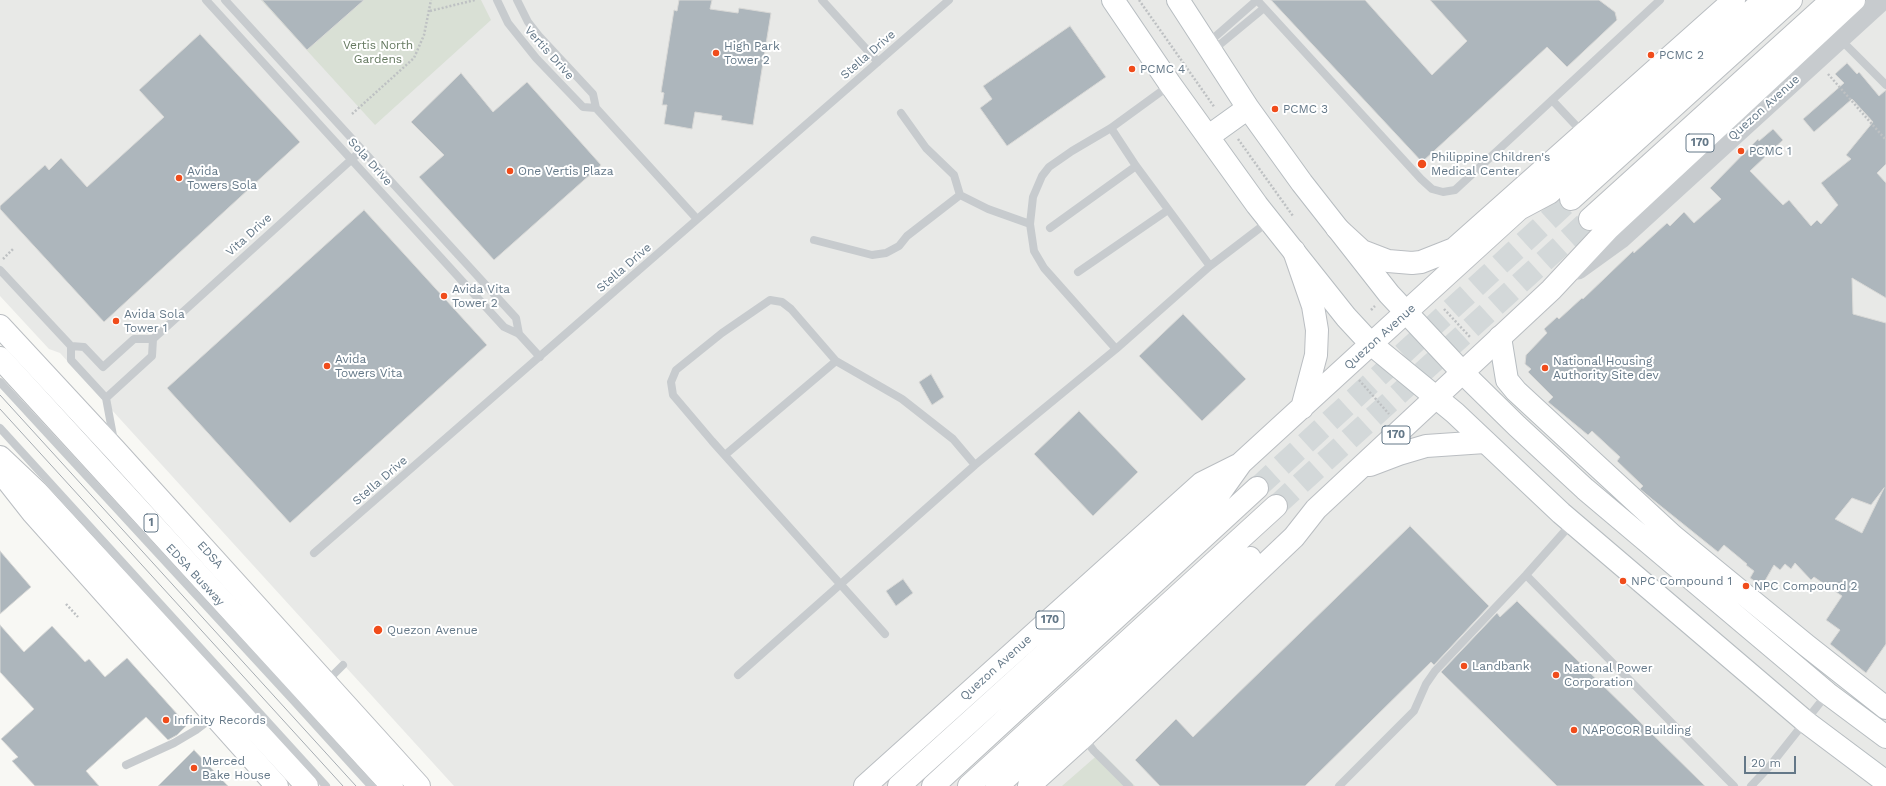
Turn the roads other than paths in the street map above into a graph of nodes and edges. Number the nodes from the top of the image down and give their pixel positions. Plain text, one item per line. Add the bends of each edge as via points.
1 (206, 0) edge
2 (225, 0) edge
3 (497, 0) edge
4 (517, 0) edge
5 (822, 0) edge
6 (949, 0) edge
7 (1113, 0) edge
8 (1178, 0) edge
9 (1257, 0) edge
10 (1660, 0) edge
11 (1734, 0) edge
12 (1764, 0) edge
13 (1791, 0) edge
14 (1832, 0) edge
15 (1854, 0) edge
16 (1882, 0) edge
17 (1264, 8) junction
18 (1840, 39) junction
19 (1209, 47) junction
20 (878, 62) junction
21 (1170, 84) junction
22 (1886, 85) edge
23 (1552, 100) junction
24 (596, 108) junction
25 (1248, 108) junction
26 (900, 113) dead end
27 (1111, 128) junction
28 (1584, 134) junction
29 (1208, 136) junction
30 (362, 150) junction
31 (351, 159) junction
32 (1136, 166) junction
33 (1537, 176) junction
34 (960, 195) junction
35 (1571, 199) tunnel mouth
36 (1519, 209) junction
37 (1168, 210) junction
38 (697, 219) junction
39 (1590, 219) tunnel mouth
40 (1270, 220) junction
41 (1030, 224) junction
42 (1050, 228) dead end
43 (1337, 228) junction
44 (814, 240) dead end
45 (1294, 251) junction
46 (1210, 266) junction
47 (0, 270) edge
48 (1078, 272) dead end
49 (1551, 290) junction
50 (1406, 313) junction
51 (0, 326) edge
52 (519, 334) junction
53 (1500, 337) junction
54 (153, 339) junction
55 (1371, 344) junction
56 (71, 346) junction
57 (1116, 349) junction
58 (540, 357) junction
59 (0, 358) edge
60 (836, 361) junction
61 (1463, 373) junction
62 (0, 382) edge
63 (1436, 397) junction
64 (106, 398) junction
65 (1302, 408) junction
66 (0, 428) edge
67 (1485, 442) junction
68 (115, 450) junction
69 (725, 455) junction
70 (0, 458) edge
71 (1241, 463) junction
72 (976, 465) junction
73 (0, 471) edge
74 (1356, 472) junction
75 (1257, 488) tunnel mouth
76 (1276, 506) tunnel mouth
77 (1316, 509) junction
78 (1573, 523) junction
79 (314, 553) dead end
80 (1526, 575) junction
81 (841, 584) junction
82 (885, 634) dead end
83 (343, 665) dead end
84 (738, 675) dead end
85 (325, 682) junction
86 (297, 693) junction
87 (1827, 693) junction
88 (1886, 708) edge
89 (215, 715) junction
90 (1806, 722) junction
91 (260, 724) junction
92 (1083, 737) junction
93 (1886, 737) edge
94 (399, 764) junction
95 (126, 765) dead end
96 (1886, 782) edge
97 (277, 786) edge
98 (306, 786) edge
99 (326, 786) edge
100 (371, 786) edge
101 (393, 786) edge
102 (419, 786) edge
103 (865, 786) edge
104 (899, 786) edge
105 (933, 786) edge
106 (969, 786) edge
107 (997, 786) edge
108 (1029, 786) edge
109 (1129, 786) edge
110 (1339, 786) edge
111 (1734, 786) edge
112 (1751, 786) edge

1 - 31 lane, Sola Drive
2 - 30 lane, Sola Drive
3 - 24 lane, Vertis Drive via 508,23 536,58 583,107
4 - 24 lane, Vertis Drive via 528,22 539,36 593,94
5 - 20 lane
6 - 20 lane, Stella Drive
7 - 21 main road
8 - 19 main road
9 - 17 lane
9 - 19 lane
10 - 23 lane
11 - 28 main road, Quezon Avenue / 170
12 - 36 main road, Quezon Avenue / 170 via 1549,193
13 - 35 main road
14 - 39 main road, 170
15 - 49 main road, Quezon Avenue / 170 via 1608,229
16 - 18 street, Quezon Avenue / 170
17 - 19 lane
17 - 23 lane via 1432,189 1443,192 1455,190
18 - 22 lane
18 - 49 street, Quezon Avenue / 170 via 1621,238
19 - 25 main road
20 - 38 lane, Stella Drive
21 - 27 lane
21 - 29 main road
23 - 28 lane
24 - 38 lane, Vertis Drive
25 - 29 main road
25 - 43 main road
26 - 34 lane via 926,148 954,175
27 - 32 lane
27 - 41 lane via 1049,167 1033,197
28 - 33 main road, Quezon Avenue / 170
29 - 40 main road
30 - 31 lane, Vita Drive
30 - 52 lane, Sola Drive via 516,318
31 - 52 lane, Sola Drive via 504,327
31 - 54 lane, Vita Drive
32 - 37 lane
32 - 42 lane
33 - 36 main road, Quezon Avenue / 170
33 - 43 main road via 1454,249 1421,262 1397,263 1379,259 1357,247
34 - 41 lane via 988,209
34 - 44 lane via 907,236 899,246 886,253 872,255
36 - 50 main road, Quezon Avenue / 170
37 - 46 lane
37 - 48 lane
38 - 58 lane, Stella Drive
40 - 45 main road
40 - 46 lane
41 - 57 lane via 1034,251 1044,268
43 - 50 main road
45 - 55 main road via 1346,317
45 - 65 main road via 1313,306 1317,330 1316,355
46 - 57 lane
47 - 56 lane
49 - 53 main road, Quezon Avenue / 170
50 - 55 main road, Quezon Avenue / 170
50 - 61 main road
51 - 68 main road, EDSA / 1
52 - 58 lane, Sola Drive
53 - 61 main road, Quezon Avenue / 170
53 - 88 main road via 1507,380 1516,391 1673,536 1806,646
54 - 56 lane via 134,339 103,367 84,347
54 - 64 lane via 152,356
55 - 63 main road
55 - 65 main road, Quezon Avenue / 170
56 - 64 lane via 71,360
57 - 72 lane
58 - 79 lane, Stella Drive
59 - 86 main road, EDSA / 1
60 - 69 lane
60 - 69 lane via 791,309 782,302 770,300 722,333 676,370 671,382 673,395
60 - 72 lane via 902,399 953,439
61 - 63 main road, Quezon Avenue / 170
61 - 87 main road via 1584,490
62 - 86 lane, EDSA Busway
63 - 67 main road
63 - 74 main road, Quezon Avenue / 170
64 - 68 lane
65 - 71 main road, Quezon Avenue / 170
66 - 91 lane
67 - 74 main road via 1438,444 1411,450 1373,463
67 - 78 main road
68 - 85 main road, EDSA / 1
69 - 81 lane
70 - 91 main road via 37,492
71 - 103 main road, Quezon Avenue / 170 via 1202,483
71 - 104 main road, Quezon Avenue / 170 via 1214,501
72 - 81 lane
73 - 89 main road via 33,513
74 - 77 main road, Quezon Avenue / 170
75 - 105 main road
76 - 106 main road
77 - 92 main road, Quezon Avenue / 170 via 1294,537
77 - 107 main road, Quezon Avenue / 170 via 1284,528
78 - 80 lane
78 - 90 main road
80 - 110 lane via 1435,671 1414,711
80 - 111 lane
81 - 82 lane
81 - 84 lane
83 - 85 lane
85 - 94 main road, EDSA / 1
86 - 100 lane, EDSA Busway
86 - 101 main road, EDSA / 1
87 - 90 lane
87 - 93 main road
89 - 95 lane via 174,743
89 - 97 main road
90 - 96 main road
90 - 112 lane
91 - 98 main road
91 - 99 lane
92 - 108 main road, Quezon Avenue / 170
92 - 109 lane
94 - 101 main road
94 - 102 main road, EDSA / 1

